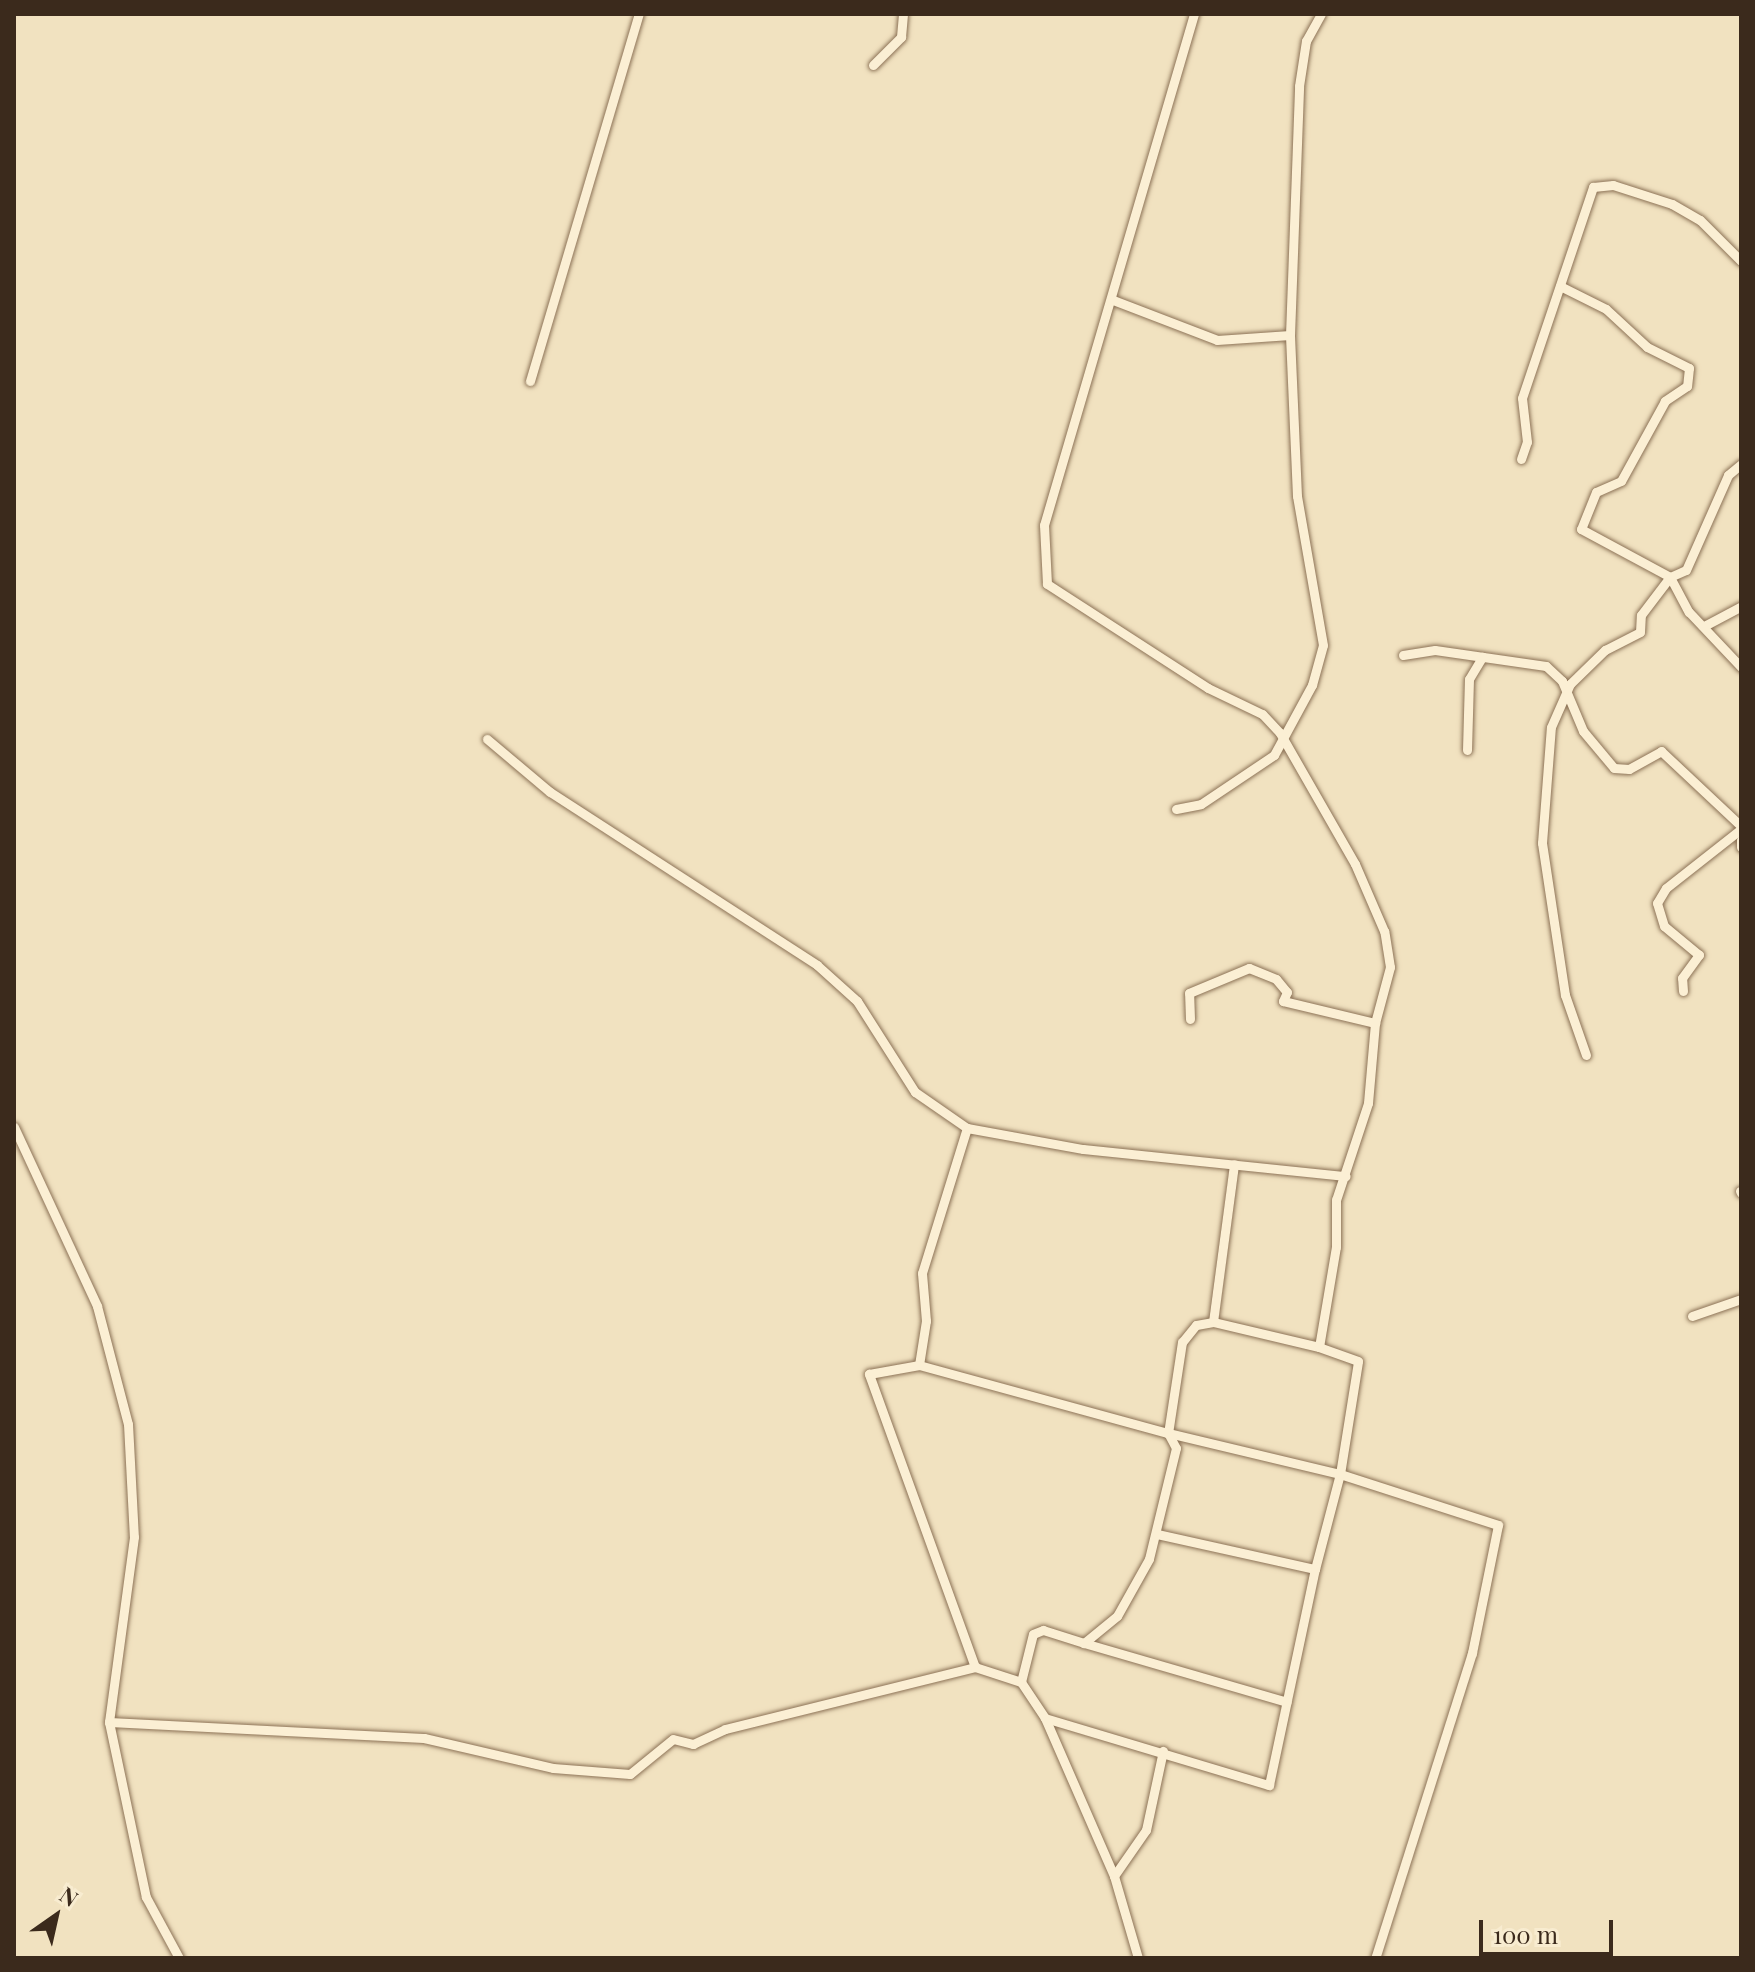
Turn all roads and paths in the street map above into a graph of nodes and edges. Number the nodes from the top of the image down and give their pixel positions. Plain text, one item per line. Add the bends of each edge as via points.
1 (639, 14) edge
2 (903, 14) edge
3 (1194, 14) edge
4 (1321, 14) edge
5 (873, 65) dead end
6 (1741, 261) edge
7 (1560, 286) junction
8 (1113, 300) junction
9 (1290, 335) junction
10 (530, 381) dead end
11 (1521, 459) dead end
12 (1741, 464) edge
13 (1670, 577) junction
14 (1741, 606) edge
15 (1706, 625) junction
16 (1403, 655) dead end
17 (1482, 657) junction
18 (1741, 667) edge
19 (1563, 693) junction
20 (487, 739) dead end
21 (1285, 742) junction
22 (1467, 750) dead end
23 (1176, 809) dead end
24 (1741, 828) edge
25 (1741, 840) edge
26 (1741, 847) edge
27 (1683, 991) dead end
28 (1190, 1019) dead end
29 (1375, 1023) junction
30 (1586, 1055) dead end
31 (14, 1127) edge
32 (967, 1128) junction
33 (1234, 1164) junction
34 (1346, 1176) junction
35 (1741, 1299) edge
36 (1692, 1316) dead end
37 (1213, 1322) junction
38 (1319, 1347) junction
39 (919, 1365) junction
40 (1168, 1433) junction
41 (1340, 1474) junction
42 (1157, 1534) junction
43 (1315, 1569) junction
44 (1084, 1643) junction
45 (975, 1667) junction
46 (1021, 1682) junction
47 (1287, 1702) junction
48 (1045, 1718) junction
49 (109, 1722) junction
50 (1163, 1751) junction
51 (1114, 1876) junction
52 (179, 1958) edge
53 (1138, 1958) edge
54 (1375, 1958) edge

1 - 10 street
2 - 5 street via 901,37
3 - 8 street
4 - 9 street via 1306,41 1299,86
6 - 7 street via 1700,220 1672,204 1599,183
7 - 11 street via 1522,398 1527,442
7 - 13 street via 1606,309 1647,347 1689,368 1687,386 1665,401 1621,481 1596,492 1580,523 1585,535 1612,541
8 - 9 street via 1217,340
8 - 21 street via 1044,525 1047,584 1208,688 1262,714
9 - 21 street via 1297,496 1323,645
12 - 13 street via 1728,475 1686,570
13 - 15 street via 1689,612
13 - 19 street via 1641,615 1640,632 1591,660
14 - 15 street
15 - 18 street
16 - 17 street via 1435,650
17 - 19 street via 1546,666 1562,681
17 - 22 street via 1469,679
19 - 24 street via 1583,731 1614,768 1629,769 1661,751
19 - 30 street via 1551,727 1542,843 1565,995
20 - 32 street via 550,792 817,965 857,1001 915,1092
21 - 23 street via 1231,786 1201,804
21 - 29 street via 1345,844 1384,931 1390,967
24 - 27 street via 1666,888 1657,903 1664,926 1699,955 1682,978
25 - 26 street
28 - 29 street via 1189,993 1249,968 1276,979 1287,992 1283,1001
29 - 34 street via 1368,1103
31 - 49 street via 97,1306 128,1424 134,1537
32 - 33 street via 1083,1149
32 - 39 street via 922,1273 926,1321
33 - 34 street
33 - 37 street
34 - 38 street via 1336,1200 1336,1247
35 - 36 street
37 - 38 street
37 - 40 street via 1196,1325 1182,1342
38 - 41 street via 1358,1361
39 - 40 street
39 - 45 street via 869,1374
40 - 41 street
40 - 42 street via 1176,1448
41 - 43 street
41 - 54 street via 1498,1525 1472,1653
42 - 43 street
42 - 44 street via 1117,1616
43 - 47 street
44 - 46 street via 1043,1630 1033,1634
44 - 47 street
45 - 46 street
45 - 49 street via 725,1729 693,1744 673,1739 630,1774 553,1768 424,1738
46 - 48 street
47 - 50 street via 1269,1785
48 - 50 street
48 - 51 street
49 - 52 street via 146,1897
50 - 51 street via 1146,1830
51 - 53 street

